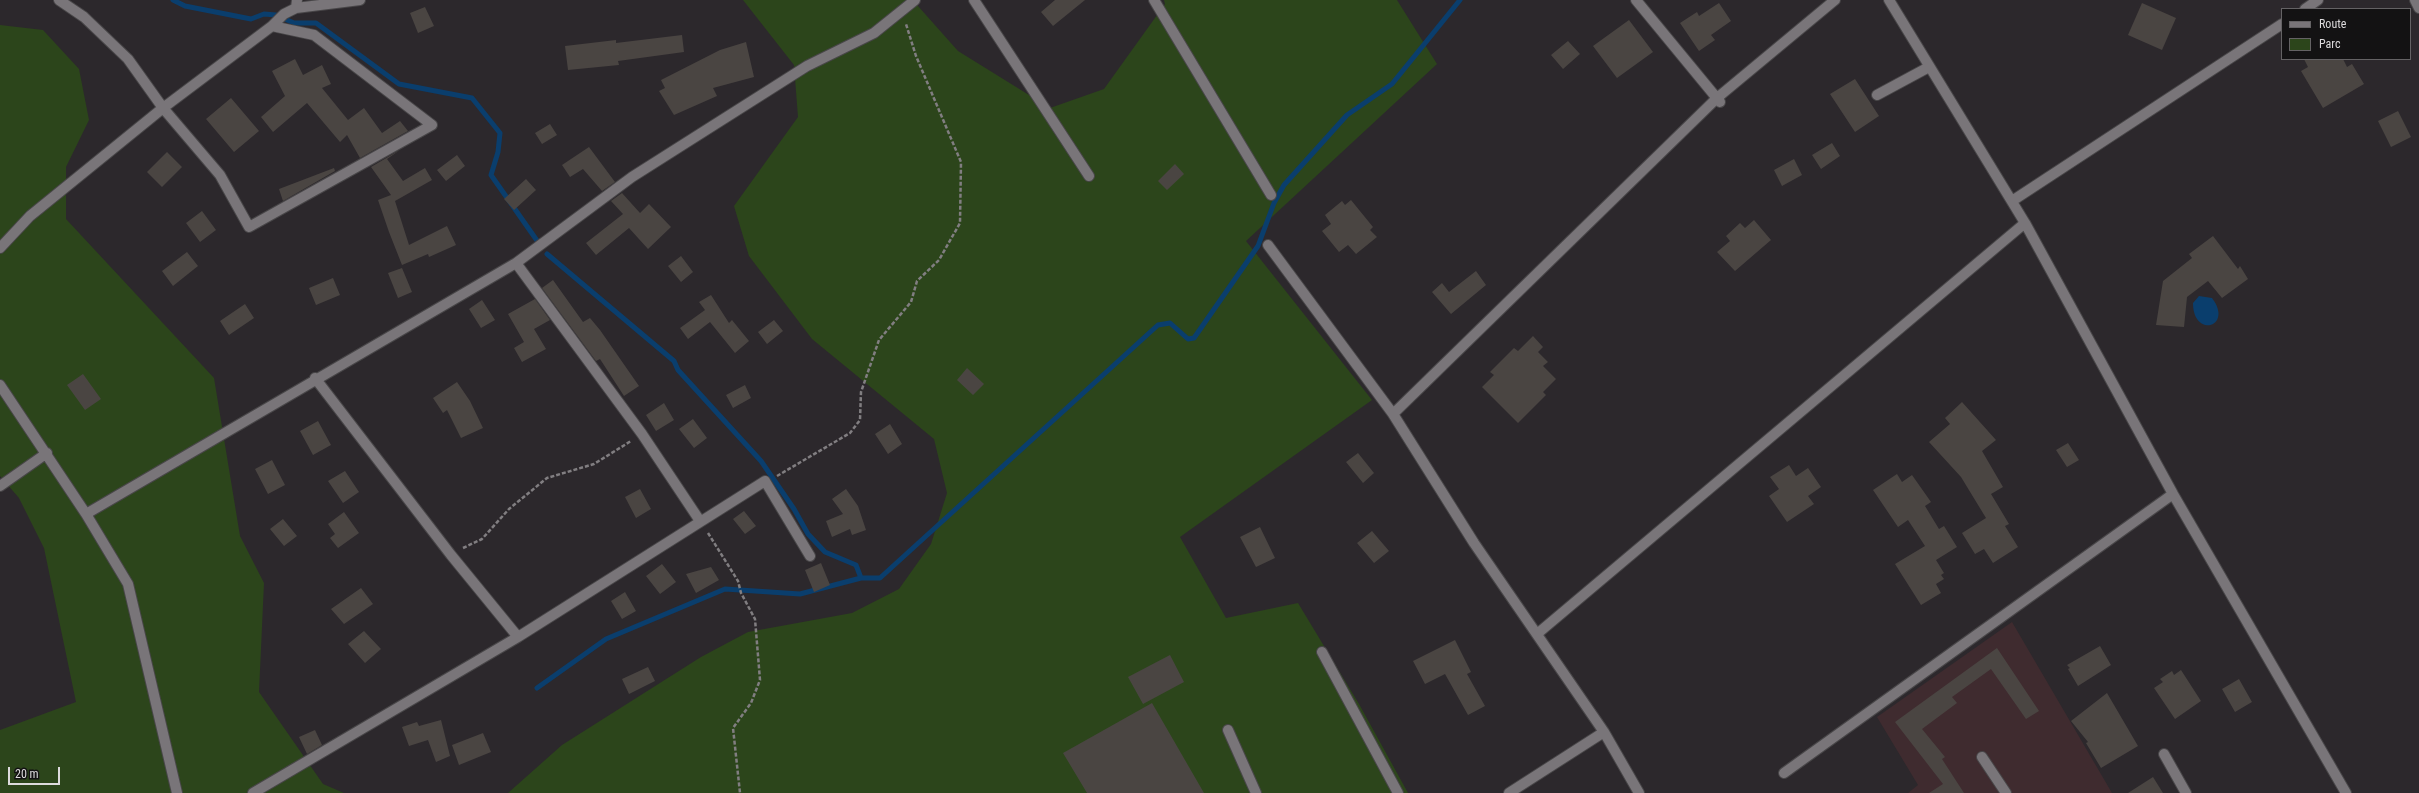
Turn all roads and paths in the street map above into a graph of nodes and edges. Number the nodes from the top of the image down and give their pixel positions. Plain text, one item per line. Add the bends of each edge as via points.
1 (59, 0) edge
2 (360, 0) edge
3 (915, 0) edge
4 (974, 0) edge
5 (1154, 0) edge
6 (1636, 0) edge
7 (1835, 0) edge
8 (1889, 0) edge
9 (2318, 0) edge
10 (2415, 0) edge
11 (296, 4) edge
12 (2306, 8) edge
13 (2419, 8) edge
14 (902, 11) junction
15 (274, 24) junction
16 (2281, 25) edge
17 (1929, 67) junction
18 (1877, 95) dead end
19 (1719, 100) junction
20 (163, 108) junction
21 (1089, 176) dead end
22 (1271, 195) dead end
23 (2012, 201) junction
24 (2025, 223) junction
25 (1268, 245) dead end
26 (0, 248) edge
27 (516, 263) junction
28 (315, 378) junction
29 (0, 385) edge
30 (1393, 414) junction
31 (642, 434) junction
32 (46, 453) junction
33 (776, 477) dead end
34 (0, 486) edge
35 (2173, 494) junction
36 (86, 514) junction
37 (700, 521) junction
38 (451, 554) junction
39 (810, 556) dead end
40 (1537, 634) junction
41 (518, 637) junction
42 (1322, 652) dead end
43 (1228, 730) dead end
44 (1604, 732) junction
45 (2164, 754) dead end
46 (1982, 757) dead end
47 (1784, 773) dead end
48 (177, 793) edge
49 (253, 793) edge
50 (740, 793) edge
51 (1256, 793) edge
52 (1398, 793) edge
53 (1509, 793) edge
54 (1639, 793) edge
55 (2006, 793) edge
56 (2186, 793) edge
57 (2346, 793) edge

1 - 20 street via 84,17 128,59
2 - 11 street
3 - 14 street
4 - 21 street
5 - 22 street
6 - 19 street
7 - 19 street
8 - 17 street
9 - 12 street
10 - 13 street
11 - 15 street
14 - 27 street via 874,33 806,66 632,177
14 - 33 path via 916,56 961,162 960,223 939,260 916,281 911,302 879,340 861,392 860,420 850,434
15 - 20 street
15 - 20 street via 314,35 432,125 249,227 220,176
16 - 23 street
17 - 18 street
17 - 23 street
19 - 30 street
20 - 26 street via 30,216
23 - 24 street
24 - 35 street
24 - 40 street
25 - 30 street
27 - 28 street
27 - 31 street
28 - 36 street
28 - 38 street
29 - 32 street
30 - 40 street via 1474,543
31 - 37 street
31 - 38 path via 594,464 548,478 509,509 482,539
32 - 34 street
32 - 36 street
35 - 47 street
35 - 57 street
36 - 48 street via 128,584
37 - 39 street via 765,481
37 - 41 street
37 - 50 path via 738,582 755,618 760,680 751,703 733,728
38 - 41 street
40 - 44 street
41 - 49 street
42 - 52 street
43 - 51 street
44 - 53 street
44 - 54 street
45 - 56 street
46 - 55 street

